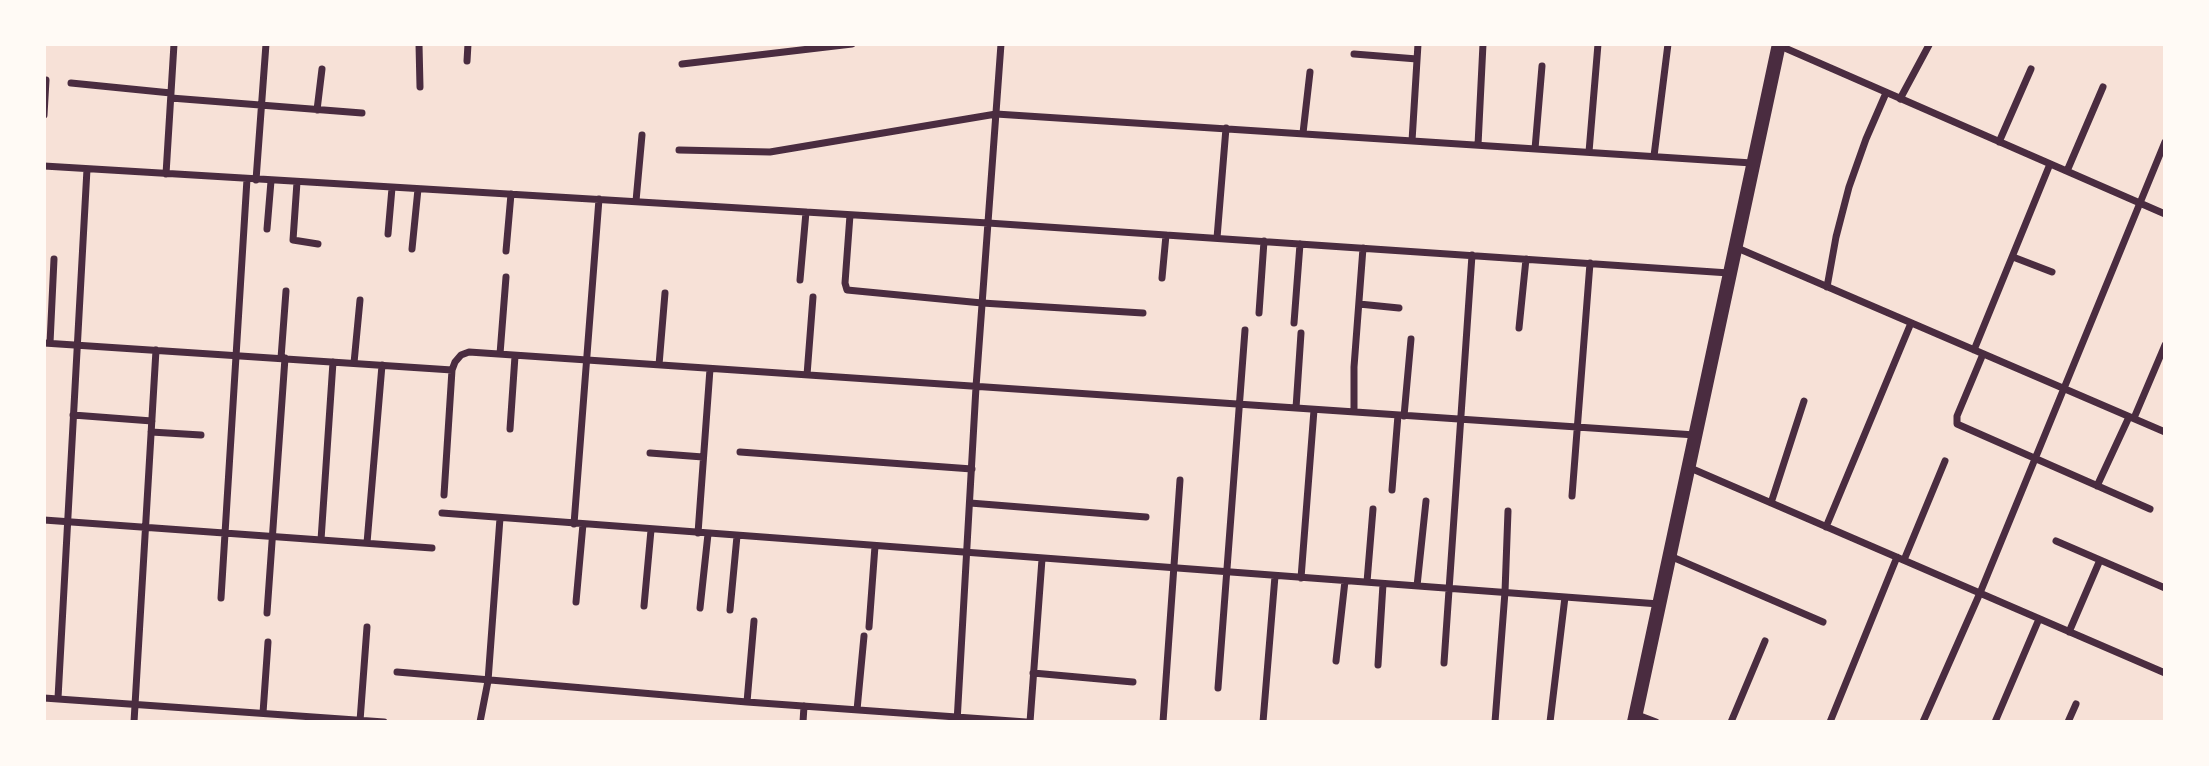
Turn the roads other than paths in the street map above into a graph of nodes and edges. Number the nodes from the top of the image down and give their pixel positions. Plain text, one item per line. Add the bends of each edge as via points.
1 (174, 44) edge
2 (266, 44) edge
3 (419, 44) edge
4 (468, 44) edge
5 (852, 44) edge
6 (1001, 44) edge
7 (1418, 44) edge
8 (1483, 44) edge
9 (1598, 44) edge
10 (1668, 44) edge
11 (1779, 45) edge
12 (1929, 46) dead end
13 (1354, 54) dead end
14 (1417, 58) junction
15 (467, 61) dead end
16 (681, 64) dead end
17 (1542, 66) dead end
18 (322, 69) dead end
19 (2031, 69) dead end
20 (1310, 72) dead end
21 (46, 80) dead end
22 (71, 83) dead end
23 (420, 86) dead end
24 (2103, 87) dead end
25 (1886, 93) junction
26 (171, 95) junction
27 (1900, 99) junction
28 (261, 105) junction
29 (317, 110) junction
30 (362, 113) dead end
31 (996, 114) junction
32 (44, 115) edge
33 (1226, 128) junction
34 (1303, 133) junction
35 (642, 135) dead end
36 (1412, 141) junction
37 (1999, 142) junction
38 (2165, 142) edge
39 (1478, 145) junction
40 (1535, 149) junction
41 (679, 150) dead end
42 (1589, 152) junction
43 (1654, 156) junction
44 (1752, 163) junction
45 (2050, 164) junction
46 (44, 166) edge
47 (87, 169) junction
48 (2067, 171) junction
49 (166, 174) junction
50 (247, 179) junction
51 (256, 180) junction
52 (271, 181) junction
53 (297, 182) junction
54 (392, 188) junction
55 (418, 189) junction
56 (511, 194) junction
57 (599, 199) junction
58 (636, 201) junction
59 (2141, 203) junction
60 (806, 212) junction
61 (2165, 214) edge
62 (850, 215) junction
63 (988, 223) junction
64 (267, 229) dead end
65 (388, 234) dead end
66 (1166, 235) junction
67 (1217, 238) junction
68 (1264, 242) junction
69 (318, 244) dead end
70 (1300, 244) junction
71 (1735, 246) junction
72 (1363, 248) junction
73 (412, 249) dead end
74 (506, 251) dead end
75 (1472, 255) junction
76 (2013, 257) junction
77 (54, 259) dead end
78 (1525, 259) junction
79 (1590, 263) junction
80 (2052, 272) dead end
81 (1729, 273) junction
82 (506, 277) dead end
83 (1162, 278) dead end
84 (800, 280) dead end
85 (1828, 287) junction
86 (286, 291) dead end
87 (665, 293) dead end
88 (813, 297) dead end
89 (360, 300) dead end
90 (982, 303) junction
91 (1359, 304) junction
92 (1399, 308) dead end
93 (1143, 313) dead end
94 (1259, 313) dead end
95 (1294, 323) dead end
96 (1911, 323) junction
97 (1519, 328) dead end
98 (1245, 330) dead end
99 (1301, 333) dead end
100 (1411, 339) dead end
101 (47, 343) edge
102 (77, 345) junction
103 (2165, 345) edge
104 (156, 349) junction
105 (1974, 350) junction
106 (500, 354) junction
107 (1983, 354) junction
108 (236, 355) junction
109 (515, 356) junction
110 (283, 358) junction
111 (587, 360) junction
112 (333, 362) junction
113 (354, 363) junction
114 (383, 365) junction
115 (659, 365) junction
116 (710, 369) junction
117 (452, 370) junction
118 (807, 375) junction
119 (976, 387) junction
120 (2064, 389) junction
121 (1804, 401) dead end
122 (1240, 404) junction
123 (1296, 408) junction
124 (1314, 410) junction
125 (1354, 412) junction
126 (73, 415) junction
127 (1401, 415) junction
128 (2131, 418) junction
129 (1460, 419) junction
130 (152, 421) junction
131 (1578, 427) junction
132 (510, 429) dead end
133 (151, 432) junction
134 (2165, 432) edge
135 (201, 435) dead end
136 (1695, 435) junction
137 (740, 452) dead end
138 (650, 453) dead end
139 (703, 457) junction
140 (2035, 459) junction
141 (1945, 461) dead end
142 (1688, 467) junction
143 (972, 468) junction
144 (1180, 480) dead end
145 (2096, 486) junction
146 (1392, 490) dead end
147 (444, 495) dead end
148 (1572, 496) dead end
149 (1426, 501) dead end
150 (970, 503) junction
151 (1771, 503) junction
152 (1373, 509) dead end
153 (2150, 509) dead end
154 (1508, 511) dead end
155 (442, 513) dead end
156 (1146, 517) dead end
157 (500, 518) junction
158 (44, 520) edge
159 (68, 522) junction
160 (578, 524) junction
161 (146, 527) junction
162 (1826, 527) junction
163 (651, 530) junction
164 (224, 533) junction
165 (698, 533) junction
166 (708, 534) junction
167 (272, 536) junction
168 (737, 536) junction
169 (321, 540) junction
170 (2056, 541) dead end
171 (367, 543) junction
172 (875, 546) junction
173 (432, 548) dead end
174 (967, 553) junction
175 (1669, 555) junction
176 (1042, 559) junction
177 (1901, 559) junction
178 (2100, 560) junction
179 (1174, 568) junction
180 (1228, 572) junction
181 (1275, 576) junction
182 (1301, 578) junction
183 (1345, 581) junction
184 (1367, 582) junction
185 (1383, 584) junction
186 (1418, 586) junction
187 (1449, 588) junction
188 (2165, 588) edge
189 (1505, 592) junction
190 (1980, 593) junction
191 (1565, 597) junction
192 (221, 598) dead end
193 (576, 601) dead end
194 (1659, 604) junction
195 (644, 606) dead end
196 (700, 608) dead end
197 (730, 610) dead end
198 (267, 613) dead end
199 (2039, 619) junction
200 (754, 621) dead end
201 (1823, 622) dead end
202 (367, 627) dead end
203 (869, 627) dead end
204 (2069, 632) junction
205 (863, 636) dead end
206 (1765, 641) dead end
207 (268, 642) dead end
208 (1336, 661) dead end
209 (1444, 663) dead end
210 (1378, 664) dead end
211 (397, 672) dead end
212 (1034, 673) junction
213 (2165, 673) edge
214 (488, 681) junction
215 (1133, 682) dead end
216 (1218, 688) dead end
217 (44, 698) edge
218 (58, 698) junction
219 (747, 702) junction
220 (135, 703) junction
221 (2077, 704) dead end
222 (804, 706) junction
223 (856, 710) junction
224 (263, 713) junction
225 (1634, 718) edge
226 (957, 720) edge
227 (360, 721) edge
228 (134, 722) edge
229 (384, 722) edge
230 (480, 722) edge
231 (803, 722) edge
232 (1028, 722) edge
233 (1163, 722) edge
234 (1263, 722) edge
235 (1495, 722) edge
236 (1550, 722) edge
237 (1656, 722) edge
238 (1731, 722) edge
239 (1830, 722) edge
240 (1923, 722) edge
241 (1995, 722) edge
242 (2068, 722) edge

1 - 26 street
2 - 28 street
3 - 23 street
4 - 15 street
5 - 16 street
6 - 31 street
7 - 14 street
8 - 39 street
9 - 42 street
10 - 43 street
11 - 25 street
11 - 44 main road
12 - 27 street
13 - 14 street
14 - 36 street
17 - 40 street
18 - 29 street
19 - 37 street
20 - 34 street
21 - 32 street
22 - 26 street
24 - 48 street
25 - 27 street
25 - 85 street via 1849,187
26 - 28 street
26 - 49 street
27 - 37 street
28 - 29 street
28 - 51 street
29 - 30 street
31 - 33 street
31 - 41 street via 770,152
31 - 63 street
33 - 34 street
33 - 67 street
34 - 36 street
35 - 58 street
36 - 39 street
37 - 45 street
38 - 59 street
39 - 40 street
40 - 42 street
42 - 43 street
43 - 44 street
44 - 71 main road
45 - 48 street
45 - 76 street
46 - 47 street
47 - 49 street
47 - 102 street
48 - 59 street
49 - 50 street
50 - 51 street
50 - 108 street
51 - 52 street
52 - 53 street
52 - 64 street
53 - 54 street
53 - 69 street via 293,240
54 - 55 street
54 - 65 street
55 - 56 street
55 - 73 street
56 - 57 street
56 - 74 street
57 - 58 street
57 - 111 street
58 - 60 street
59 - 61 street
59 - 120 street
60 - 62 street
60 - 84 street
62 - 63 street
62 - 90 street via 847,290
63 - 66 street
63 - 90 street
66 - 67 street
66 - 83 street
67 - 68 street
68 - 70 street
68 - 94 street
70 - 72 street
70 - 95 street
71 - 81 main road
71 - 85 street
72 - 75 street
72 - 91 street
75 - 78 street
75 - 129 street
76 - 80 street
76 - 105 street
77 - 101 street
78 - 79 street
78 - 97 street
79 - 81 street
79 - 131 street
81 - 136 main road
82 - 106 street
85 - 96 street
86 - 110 street
87 - 115 street
88 - 118 street
89 - 113 street
90 - 93 street
90 - 119 street
91 - 92 street
91 - 125 street
96 - 105 street
96 - 162 street
98 - 122 street
99 - 123 street
100 - 127 street
101 - 102 street
102 - 104 street
102 - 126 street
103 - 128 street
104 - 108 street
104 - 130 street
105 - 107 street
106 - 109 street
106 - 117 street via 469,352 461,355
107 - 120 street
107 - 140 street via 1957,424
108 - 110 street
108 - 164 street
109 - 111 street
109 - 132 street
110 - 112 street
110 - 167 street
111 - 115 street
111 - 160 street
112 - 113 street
112 - 169 street
113 - 114 street
114 - 117 street
114 - 171 street
115 - 116 street
116 - 118 street
116 - 139 street
117 - 147 street
118 - 119 street
119 - 122 street
119 - 143 street
120 - 128 street
120 - 140 street
121 - 151 street
122 - 123 street
122 - 180 street
123 - 124 street
124 - 125 street
124 - 182 street
125 - 127 street
126 - 130 street
126 - 159 street
127 - 129 street
127 - 146 street
128 - 134 street
128 - 145 street
129 - 131 street
129 - 187 street
130 - 133 street
131 - 136 street
131 - 148 street
133 - 135 street
133 - 161 street
136 - 142 main road
137 - 143 street
138 - 139 street
139 - 165 street
140 - 145 street
140 - 190 street
141 - 177 street
142 - 151 street
142 - 175 main road
143 - 150 street
144 - 179 street
145 - 153 street
149 - 186 street
150 - 156 street
150 - 174 street
151 - 162 street
152 - 184 street
154 - 189 street
155 - 157 street
157 - 160 street
157 - 214 street
158 - 159 street
159 - 161 street
159 - 218 street
160 - 163 street
160 - 193 street
161 - 164 street
161 - 220 street
162 - 177 street
163 - 165 street
163 - 195 street
164 - 167 street
164 - 192 street
165 - 166 street
166 - 168 street
166 - 196 street
167 - 169 street
167 - 198 street
168 - 172 street
168 - 197 street
169 - 171 street
170 - 178 street
171 - 173 street
172 - 174 street
172 - 203 street
174 - 176 street
174 - 226 street
175 - 194 main road
175 - 201 street
176 - 179 street
176 - 212 street
177 - 190 street
177 - 239 street
178 - 188 street
178 - 204 street
179 - 180 street
179 - 233 street
180 - 181 street
180 - 216 street
181 - 182 street
181 - 234 street
182 - 183 street
183 - 184 street
183 - 208 street
184 - 185 street
185 - 186 street
185 - 210 street
186 - 187 street
187 - 189 street
187 - 209 street
189 - 191 street
189 - 235 street
190 - 199 street
190 - 240 street
191 - 194 street
191 - 236 street
194 - 225 main road
199 - 204 street
199 - 241 street
200 - 219 street
202 - 227 street
204 - 213 street
205 - 223 street
206 - 238 street
207 - 224 street
211 - 214 street
212 - 215 street
212 - 232 street
214 - 219 street
214 - 230 street
217 - 218 street
218 - 220 street
219 - 222 street
220 - 224 street
220 - 228 street
221 - 242 street
222 - 223 street
222 - 231 street
223 - 226 street
224 - 227 street
225 - 237 street
226 - 232 street
227 - 229 street

